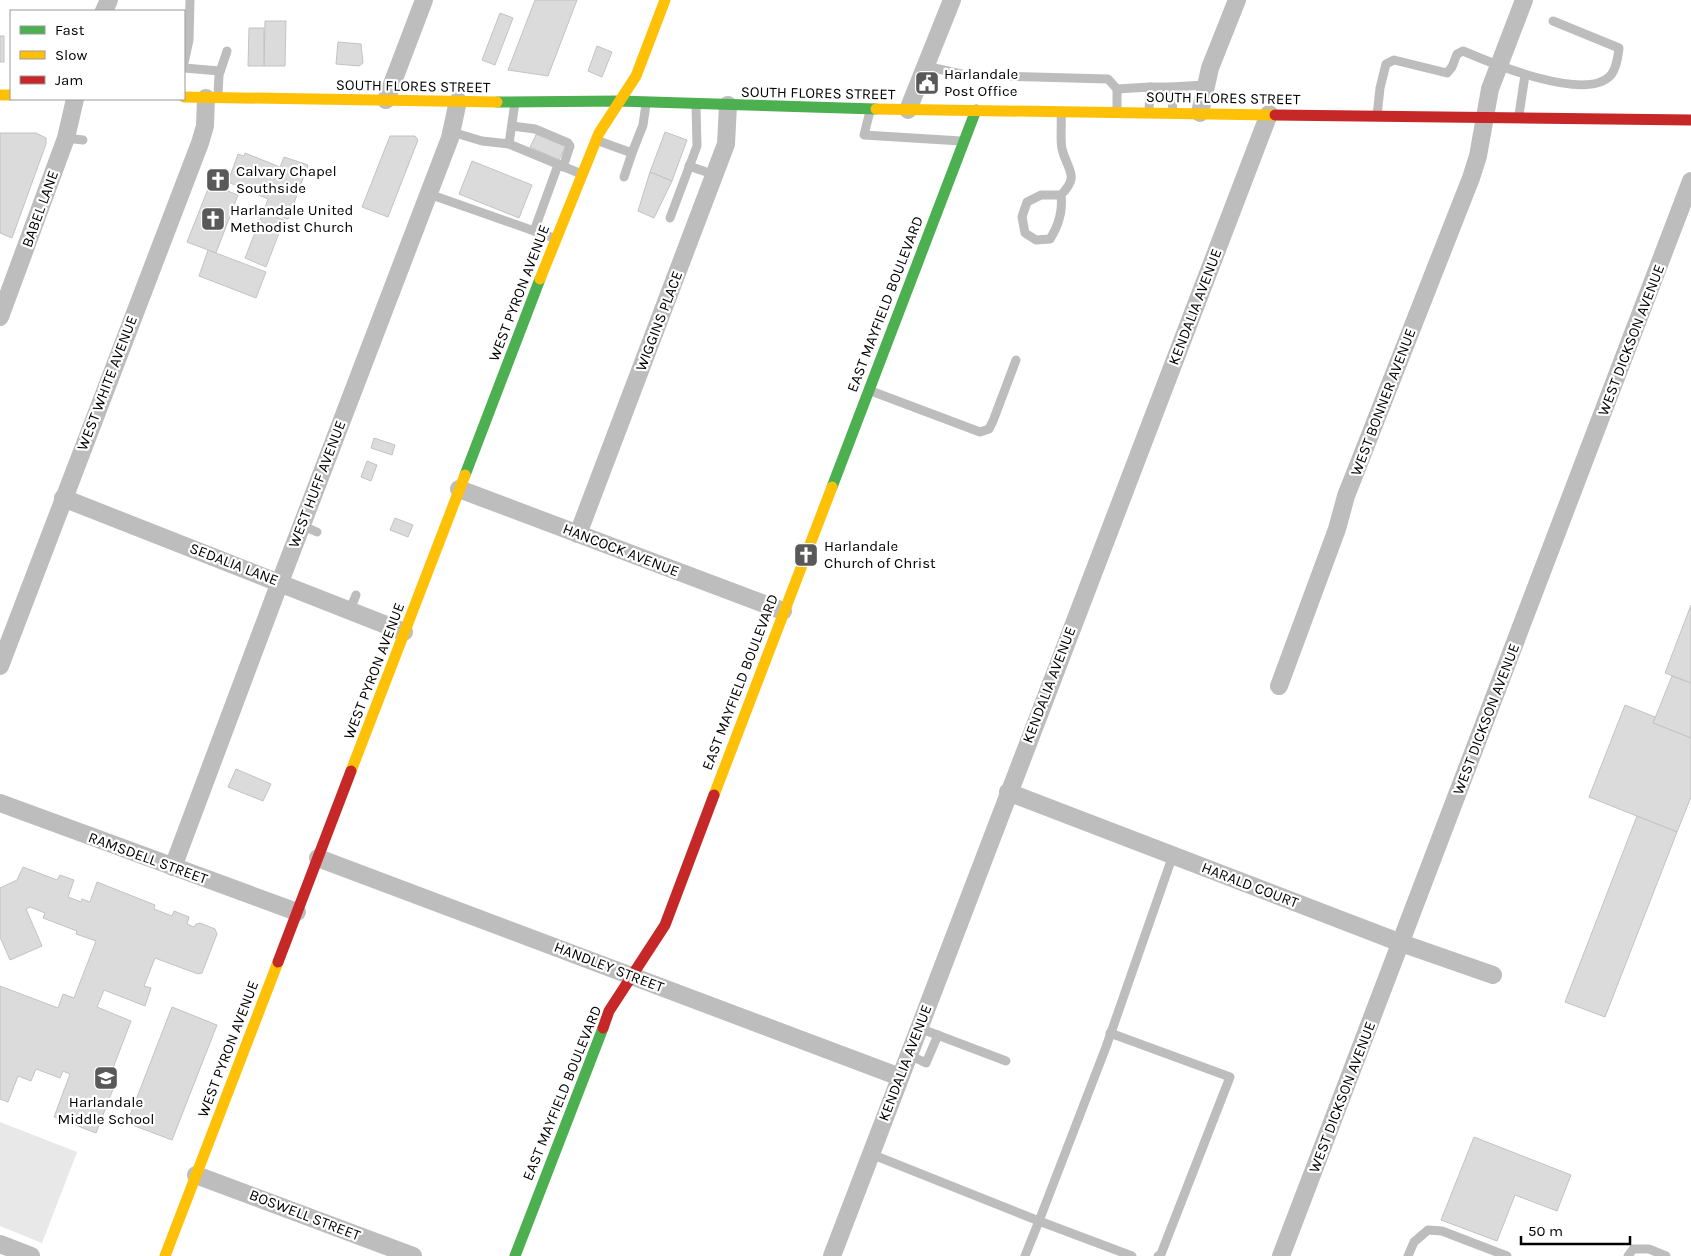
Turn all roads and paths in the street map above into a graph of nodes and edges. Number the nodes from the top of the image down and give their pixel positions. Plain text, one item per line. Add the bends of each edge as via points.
1 (190, 0) edge
2 (424, 0) edge
3 (665, 0) edge
4 (952, 0) edge
5 (1237, 0) edge
6 (1524, 0) edge
7 (1553, 21) dead end
8 (227, 51) dead end
9 (185, 58) edge
10 (925, 66) junction
11 (1499, 66) junction
12 (185, 68) edge
13 (220, 71) junction
14 (1525, 75) junction
15 (1205, 85) junction
16 (1150, 87) junction
17 (1170, 87) junction
18 (1117, 89) junction
19 (185, 98) edge
20 (212, 98) junction
21 (75, 100) edge
22 (386, 100) junction
23 (458, 101) junction
24 (619, 101) junction
25 (515, 102) junction
26 (647, 103) junction
27 (696, 104) junction
28 (728, 105) junction
29 (871, 109) junction
30 (908, 110) junction
31 (976, 110) junction
32 (1061, 111) junction
33 (1117, 112) junction
34 (1149, 112) junction
35 (1173, 112) junction
36 (1200, 113) junction
37 (1270, 114) junction
38 (1377, 116) junction
39 (1484, 118) junction
40 (1519, 118) junction
41 (1691, 120) edge
42 (512, 126) junction
43 (452, 132) junction
44 (596, 140) junction
45 (964, 141) junction
46 (510, 144) junction
47 (632, 153) junction
48 (560, 166) junction
49 (690, 166) junction
50 (581, 174) junction
51 (715, 175) junction
52 (624, 177) dead end
53 (1691, 181) edge
54 (429, 194) junction
55 (1061, 195) junction
56 (670, 218) dead end
57 (534, 231) junction
58 (556, 239) junction
59 (0, 317) edge
60 (1016, 360) dead end
61 (868, 390) junction
62 (460, 489) junction
63 (63, 498) junction
64 (578, 534) junction
65 (280, 582) junction
66 (783, 611) junction
67 (404, 632) junction
68 (0, 666) edge
69 (1279, 686) dead end
70 (1008, 792) junction
71 (0, 803) edge
72 (1173, 855) junction
73 (318, 858) junction
74 (173, 867) junction
75 (297, 912) junction
76 (1401, 943) junction
77 (1493, 975) dead end
78 (634, 976) junction
79 (919, 1028) junction
80 (1110, 1033) junction
81 (938, 1035) junction
82 (909, 1055) junction
83 (1006, 1061) dead end
84 (900, 1077) junction
85 (871, 1154) junction
86 (196, 1175) junction
87 (1039, 1221) junction
88 (0, 1244) edge
89 (31, 1256) edge
90 (165, 1256) edge
91 (413, 1256) edge
92 (515, 1256) edge
93 (832, 1256) edge
94 (1025, 1256) edge
95 (1132, 1256) edge
96 (1158, 1256) edge
97 (1281, 1256) edge
98 (1408, 1256) edge
99 (1507, 1256) edge
100 (1628, 1256) edge
101 (1666, 1256) edge

1 - 9 lane
2 - 22 street
3 - 24 street, WEST PYRON AVENUE via 636,76
4 - 10 street
5 - 15 street
6 - 11 street, WEST BONNER AVENUE
7 - 14 lane via 1619,48 1611,76 1602,82 1588,84
8 - 13 lane
10 - 18 lane via 966,75 1108,79
10 - 30 street
11 - 14 lane
11 - 38 lane via 1463,51 1457,54 1447,73 1394,60 1386,64
11 - 39 street, WEST BONNER AVENUE
12 - 13 lane
13 - 20 lane
14 - 40 lane
15 - 17 lane
15 - 36 street
16 - 17 lane
16 - 18 lane
16 - 34 lane
17 - 35 lane
18 - 33 lane
19 - 20 street, SOUTH FLORES STREET
20 - 22 street, SOUTH FLORES STREET
20 - 63 street, WEST WHITE AVENUE via 200,143
21 - 59 street, BABEL LANE via 74,139
22 - 23 street, SOUTH FLORES STREET
23 - 25 street, SOUTH FLORES STREET
23 - 43 street, WEST HUFF AVENUE
24 - 25 street, SOUTH FLORES STREET
24 - 26 street, SOUTH FLORES STREET
24 - 44 street, WEST PYRON AVENUE
25 - 42 lane
26 - 27 street, SOUTH FLORES STREET
26 - 47 lane
27 - 28 street, SOUTH FLORES STREET
27 - 49 lane via 697,146
28 - 29 street, SOUTH FLORES STREET
28 - 51 street, WIGGINS PLACE via 726,144
29 - 30 street, SOUTH FLORES STREET
29 - 45 lane via 864,135
30 - 31 street, SOUTH FLORES STREET
31 - 32 street, SOUTH FLORES STREET
31 - 45 street, EAST MAYFIELD BOULEVARD
32 - 33 street, SOUTH FLORES STREET
32 - 55 lane via 1062,148 1072,174 1071,185
33 - 34 street, SOUTH FLORES STREET
34 - 35 street, SOUTH FLORES STREET
35 - 36 street, SOUTH FLORES STREET
36 - 37 street, SOUTH FLORES STREET
37 - 38 street, SOUTH FLORES STREET
37 - 70 street, KENDALIA AVENUE
38 - 39 street, SOUTH FLORES STREET
39 - 40 street, SOUTH FLORES STREET
39 - 69 street, WEST BONNER AVENUE via 1471,178 1346,496
40 - 41 street, SOUTH FLORES STREET
42 - 46 lane
42 - 48 lane via 535,129 568,143 570,146
43 - 46 lane via 482,141
43 - 54 street, WEST HUFF AVENUE
44 - 47 lane
44 - 50 street, WEST PYRON AVENUE
45 - 61 street, EAST MAYFIELD BOULEVARD
46 - 48 lane
47 - 52 lane
48 - 50 lane
48 - 57 lane
49 - 51 lane
49 - 56 lane
50 - 58 street, WEST PYRON AVENUE
51 - 64 street, WIGGINS PLACE
53 - 76 street, WEST DICKSON AVENUE
54 - 57 lane
54 - 65 street, WEST HUFF AVENUE via 309,528
55 - 55 lane via 1041,195 1027,202 1022,217 1025,234 1036,240 1050,239 1058,226
57 - 58 lane
58 - 62 street, WEST PYRON AVENUE
60 - 61 lane via 993,421 989,429 980,432
61 - 66 street, EAST MAYFIELD BOULEVARD
62 - 64 street, HANCOCK AVENUE
62 - 67 street, WEST PYRON AVENUE
63 - 65 street, SEDALIA LANE
63 - 68 street, WEST WHITE AVENUE
64 - 66 street, HANCOCK AVENUE
65 - 67 street, SEDALIA LANE via 353,602
65 - 74 street, WEST HUFF AVENUE
66 - 78 street, EAST MAYFIELD BOULEVARD via 665,925
67 - 73 street, WEST PYRON AVENUE
70 - 72 street, HARALD COURT
70 - 79 street, KENDALIA AVENUE
71 - 74 street, RAMSDELL STREET
72 - 76 street, HARALD COURT
72 - 80 lane
73 - 75 street, WEST PYRON AVENUE
73 - 78 street, HANDLEY STREET
74 - 75 street, RAMSDELL STREET
75 - 86 street, WEST PYRON AVENUE
76 - 77 street, HARALD COURT
76 - 97 street, WEST DICKSON AVENUE
78 - 84 street, HANDLEY STREET
78 - 92 street, EAST MAYFIELD BOULEVARD via 609,1011 599,1034
79 - 81 lane
79 - 82 street, KENDALIA AVENUE
80 - 87 lane
80 - 96 lane via 1230,1077
81 - 82 lane via 926,1062
81 - 83 lane
82 - 84 street, KENDALIA AVENUE
84 - 85 street, KENDALIA AVENUE
85 - 87 lane
85 - 93 street, KENDALIA AVENUE
86 - 90 street, WEST PYRON AVENUE
86 - 91 street, BOSWELL STREET
87 - 94 lane
87 - 95 lane
88 - 89 street
98 - 99 lane via 1414,1242 1428,1230 1442,1231
100 - 101 lane via 1634,1249 1642,1248

